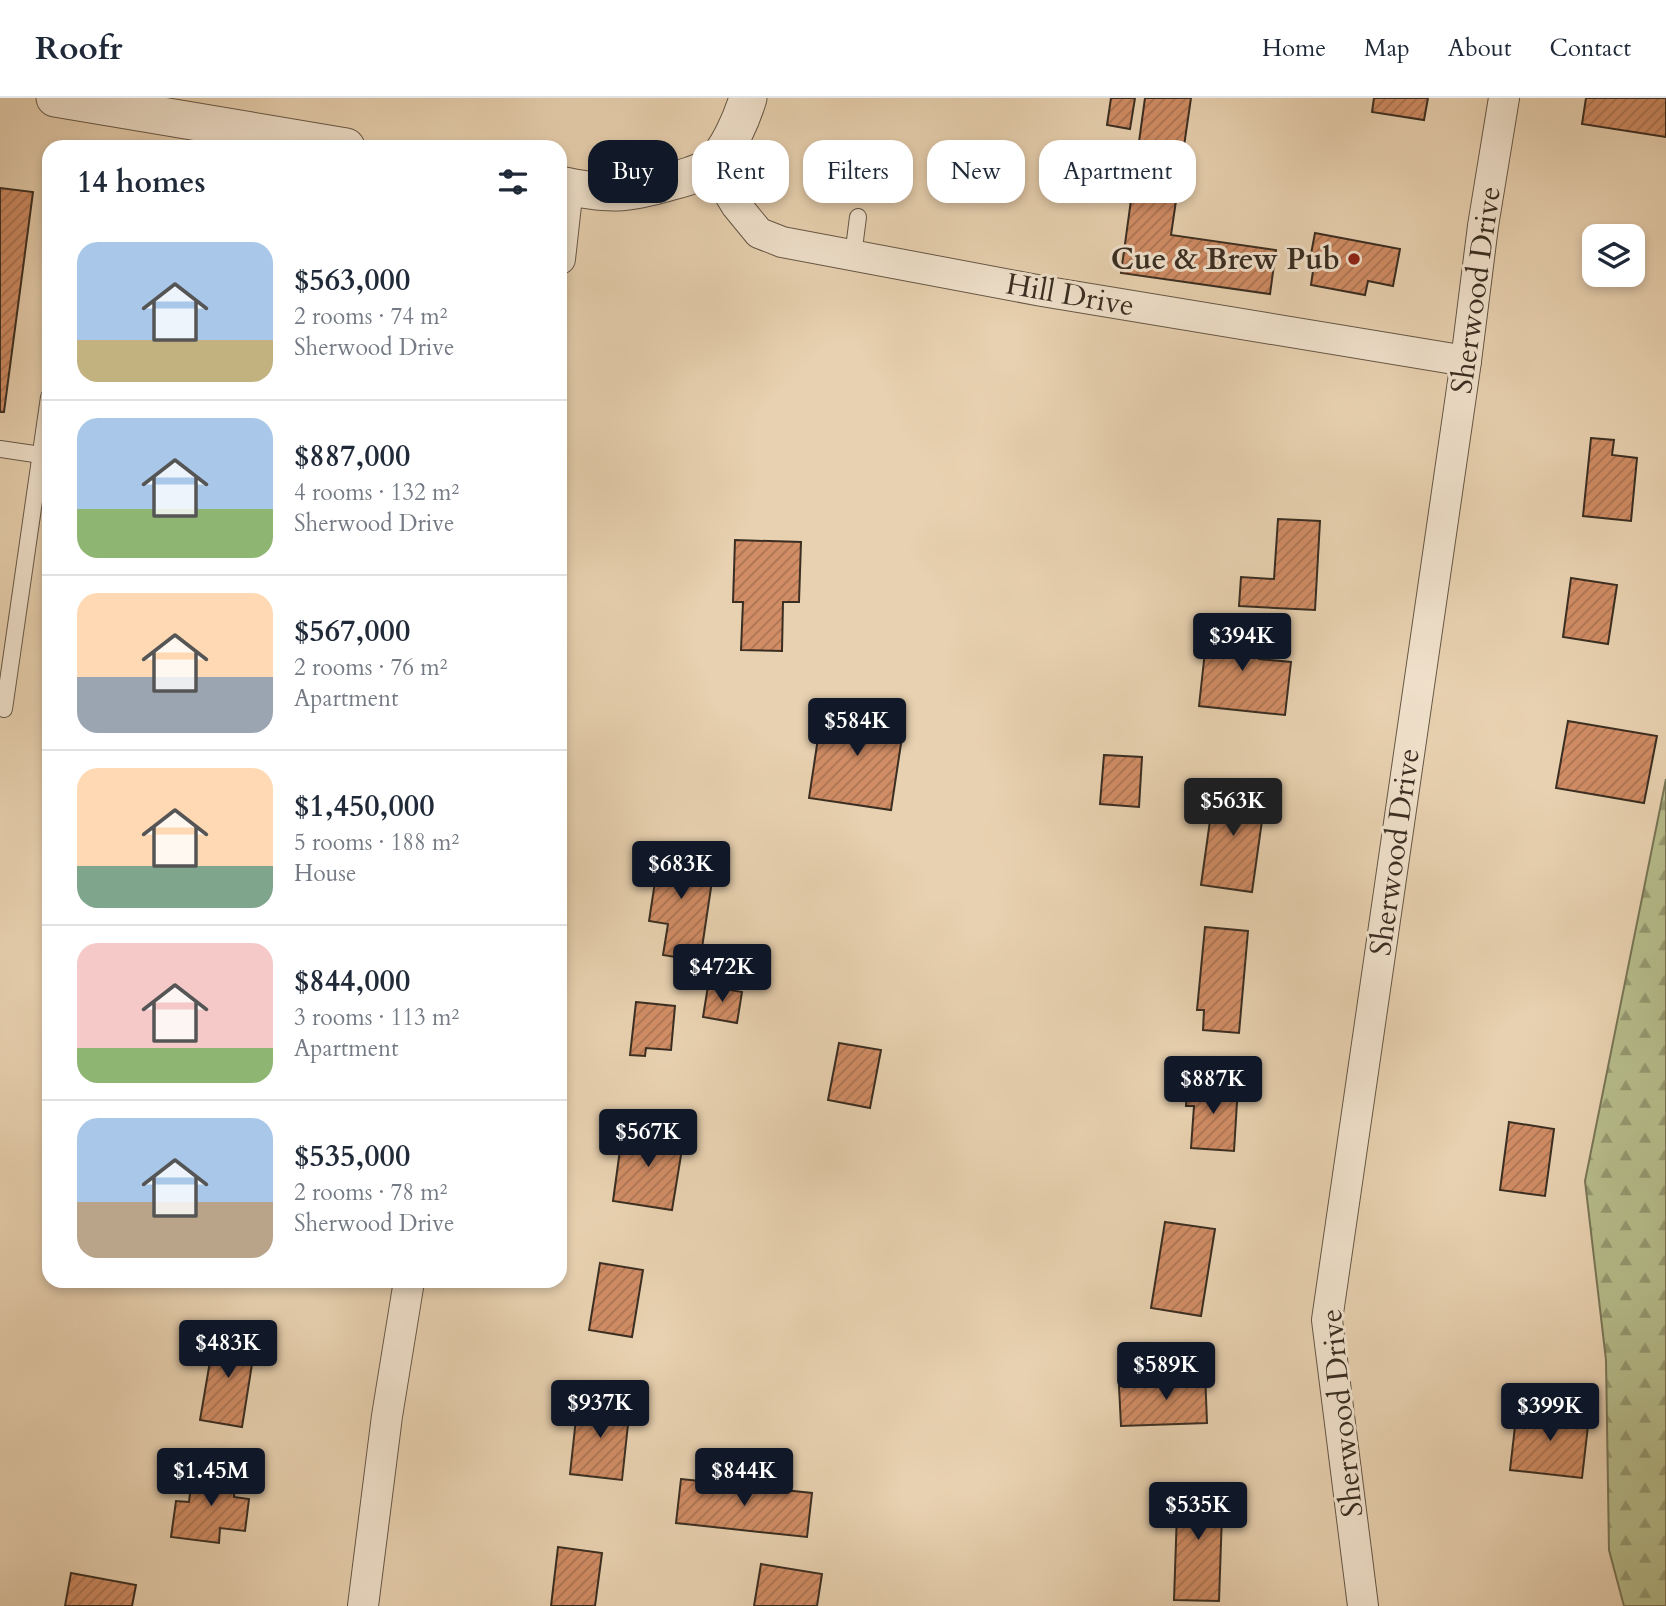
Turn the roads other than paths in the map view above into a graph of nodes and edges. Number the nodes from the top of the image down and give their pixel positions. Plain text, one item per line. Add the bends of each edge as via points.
1 (55, 98) edge
2 (748, 98) edge
3 (1504, 98) edge
4 (304, 140) edge
5 (730, 140) edge
6 (692, 175) edge
7 (567, 187) edge
8 (735, 203) edge
9 (858, 217) dead end
10 (853, 256) junction
11 (1466, 361) junction
12 (42, 447) edge
13 (0, 449) edge
14 (41, 454) junction
15 (4, 709) dead end
16 (408, 1288) edge
17 (363, 1606) edge
18 (1363, 1606) edge

1 - 4 street
2 - 5 street
3 - 11 street, Sherwood Drive
6 - 7 street via 633,193
8 - 10 street, Hill Drive via 759,233
9 - 10 lane
10 - 11 street, Hill Drive
11 - 18 street, Sherwood Drive via 1327,1320
12 - 14 lane
13 - 14 lane
14 - 15 lane
16 - 17 street

